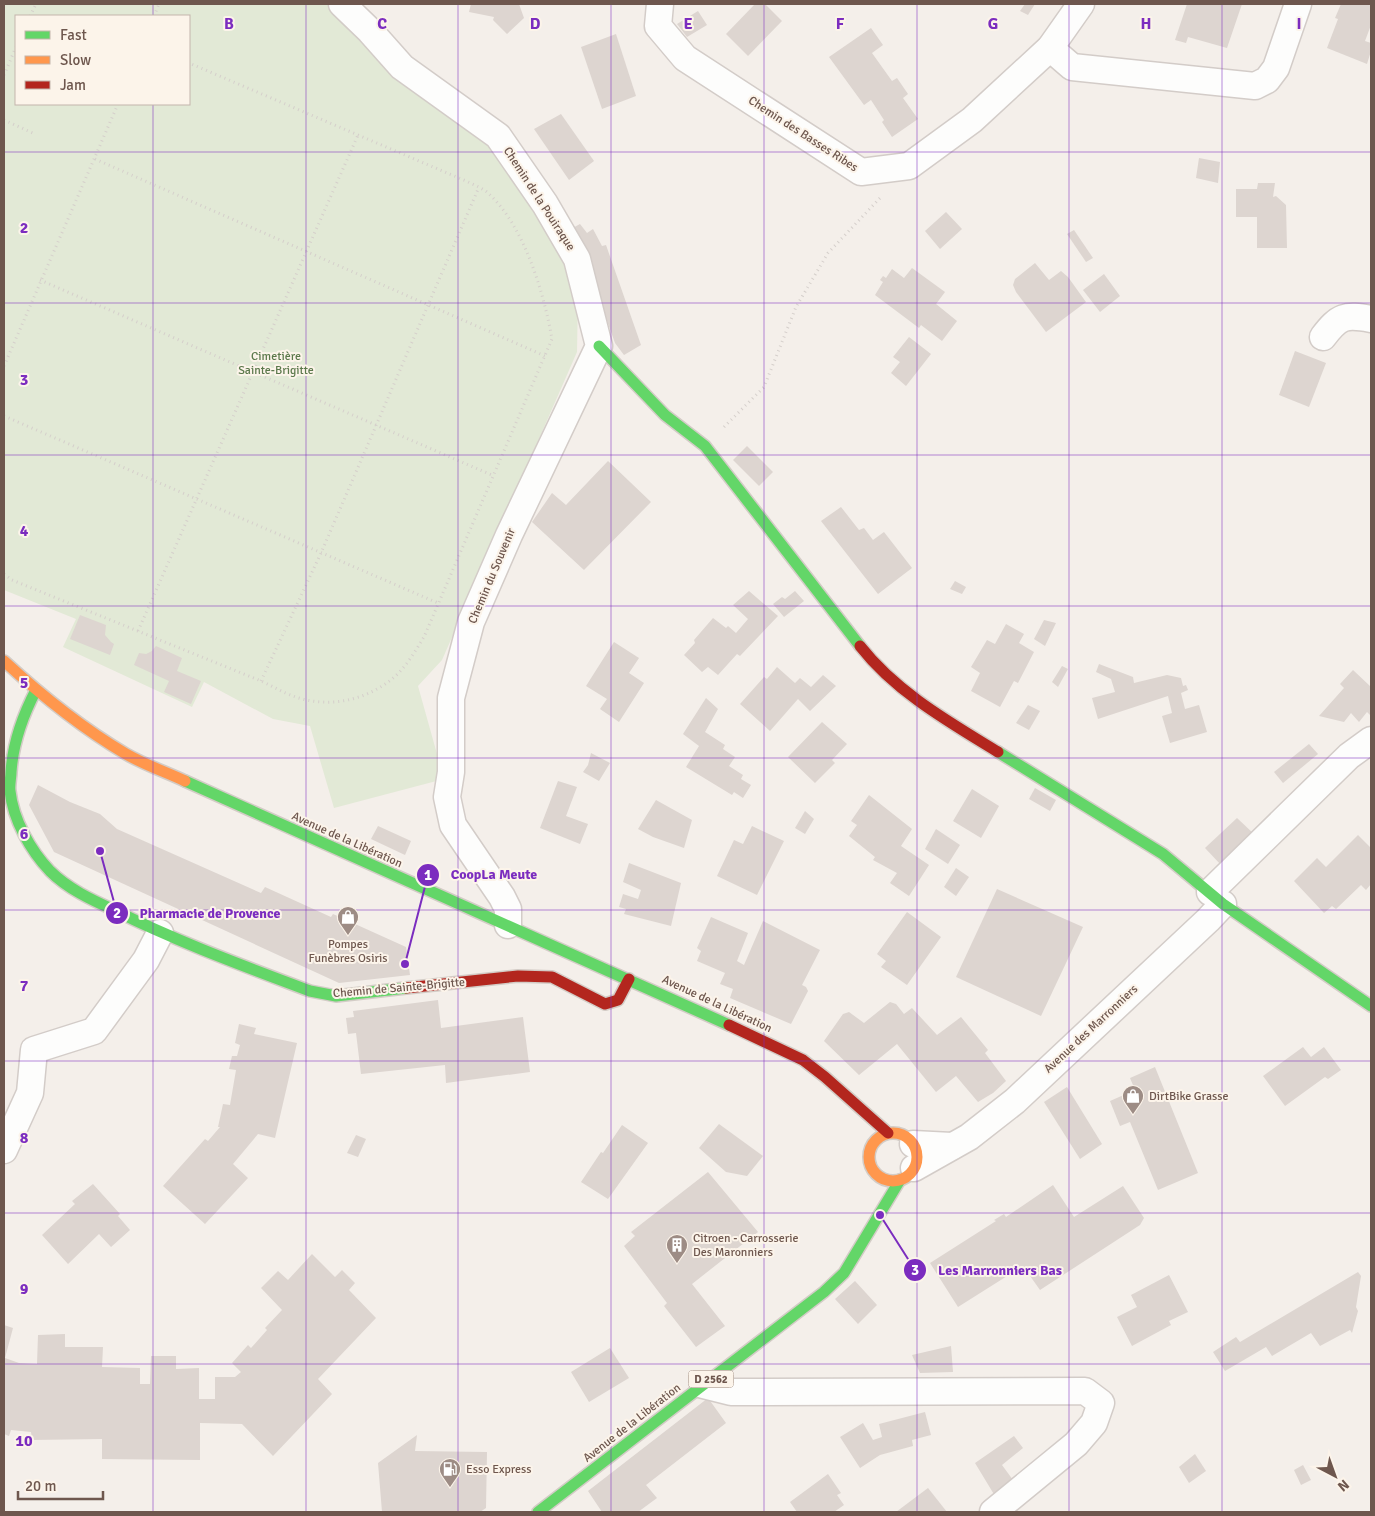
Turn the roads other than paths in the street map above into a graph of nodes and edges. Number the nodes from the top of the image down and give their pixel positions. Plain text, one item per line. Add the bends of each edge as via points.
1 (342, 4) edge
2 (660, 4) edge
3 (1081, 4) edge
4 (1298, 4) edge
5 (1050, 48) junction
6 (1371, 319) edge
7 (1323, 337) dead end
8 (599, 346) junction
9 (4, 661) edge
10 (36, 690) junction
11 (1371, 740) edge
12 (1217, 898) junction
13 (508, 925) junction
14 (160, 933) junction
15 (629, 979) junction
16 (1369, 1001) edge
17 (852, 1102) junction
18 (888, 1133) junction
19 (870, 1149) junction
20 (4, 1150) edge
21 (909, 1164) junction
22 (876, 1184) junction
23 (870, 1232) junction
24 (702, 1385) junction
25 (538, 1512) edge
26 (993, 1512) edge

1 - 8 street, Chemin de la Pouiraque via 402,67 498,136 545,204 577,259
2 - 5 street, Chemin des Basses Ribes via 658,26 685,58 861,172 909,166 972,120
3 - 5 street, Chemin des Basses Ribes
4 - 5 street via 1276,68 1267,80 1255,86 1072,67
6 - 7 street via 1346,316 1337,320
8 - 12 street via 666,415 705,446 871,660 891,680 954,726 1163,854
8 - 13 street, Chemin du Souvenir via 471,622 451,698 451,772 447,797 453,824 502,897 508,910
9 - 10 street, Avenue de la Libération
10 - 13 street, Avenue de la Libération via 86,729 128,755
10 - 14 street, Chemin de Sainte-Brigitte via 17,734 10,791 17,817 31,847 51,872 77,892
11 - 12 street, Avenue des Marronniers via 1349,756
12 - 16 street
12 - 21 street, Avenue des Marronniers via 1208,920 1015,1101 969,1137
13 - 15 street, Avenue de la Libération
14 - 15 street, Chemin de Sainte-Brigitte via 310,991 336,996 526,976 552,977 605,1004 618,1000
14 - 20 street via 146,960 94,1031 34,1050 30,1094
15 - 17 street, Avenue de la Libération via 795,1055 823,1074
17 - 18 street, Avenue de la Libération
17 - 19 street, Avenue de la Libération
18 - 19 street via 877,1139
18 - 21 street via 906,1137
19 - 22 street via 868,1158
21 - 22 street via 892,1181
21 - 23 street, Avenue de la Libération / D 2562
22 - 23 street, Avenue de la Libération / D 2562
23 - 24 street, Avenue de la Libération / D 2562 via 844,1273 824,1292
24 - 25 street, Avenue de la Libération / D 2562
24 - 26 street via 731,1392 1085,1391 1101,1403 1094,1423 1076,1444

